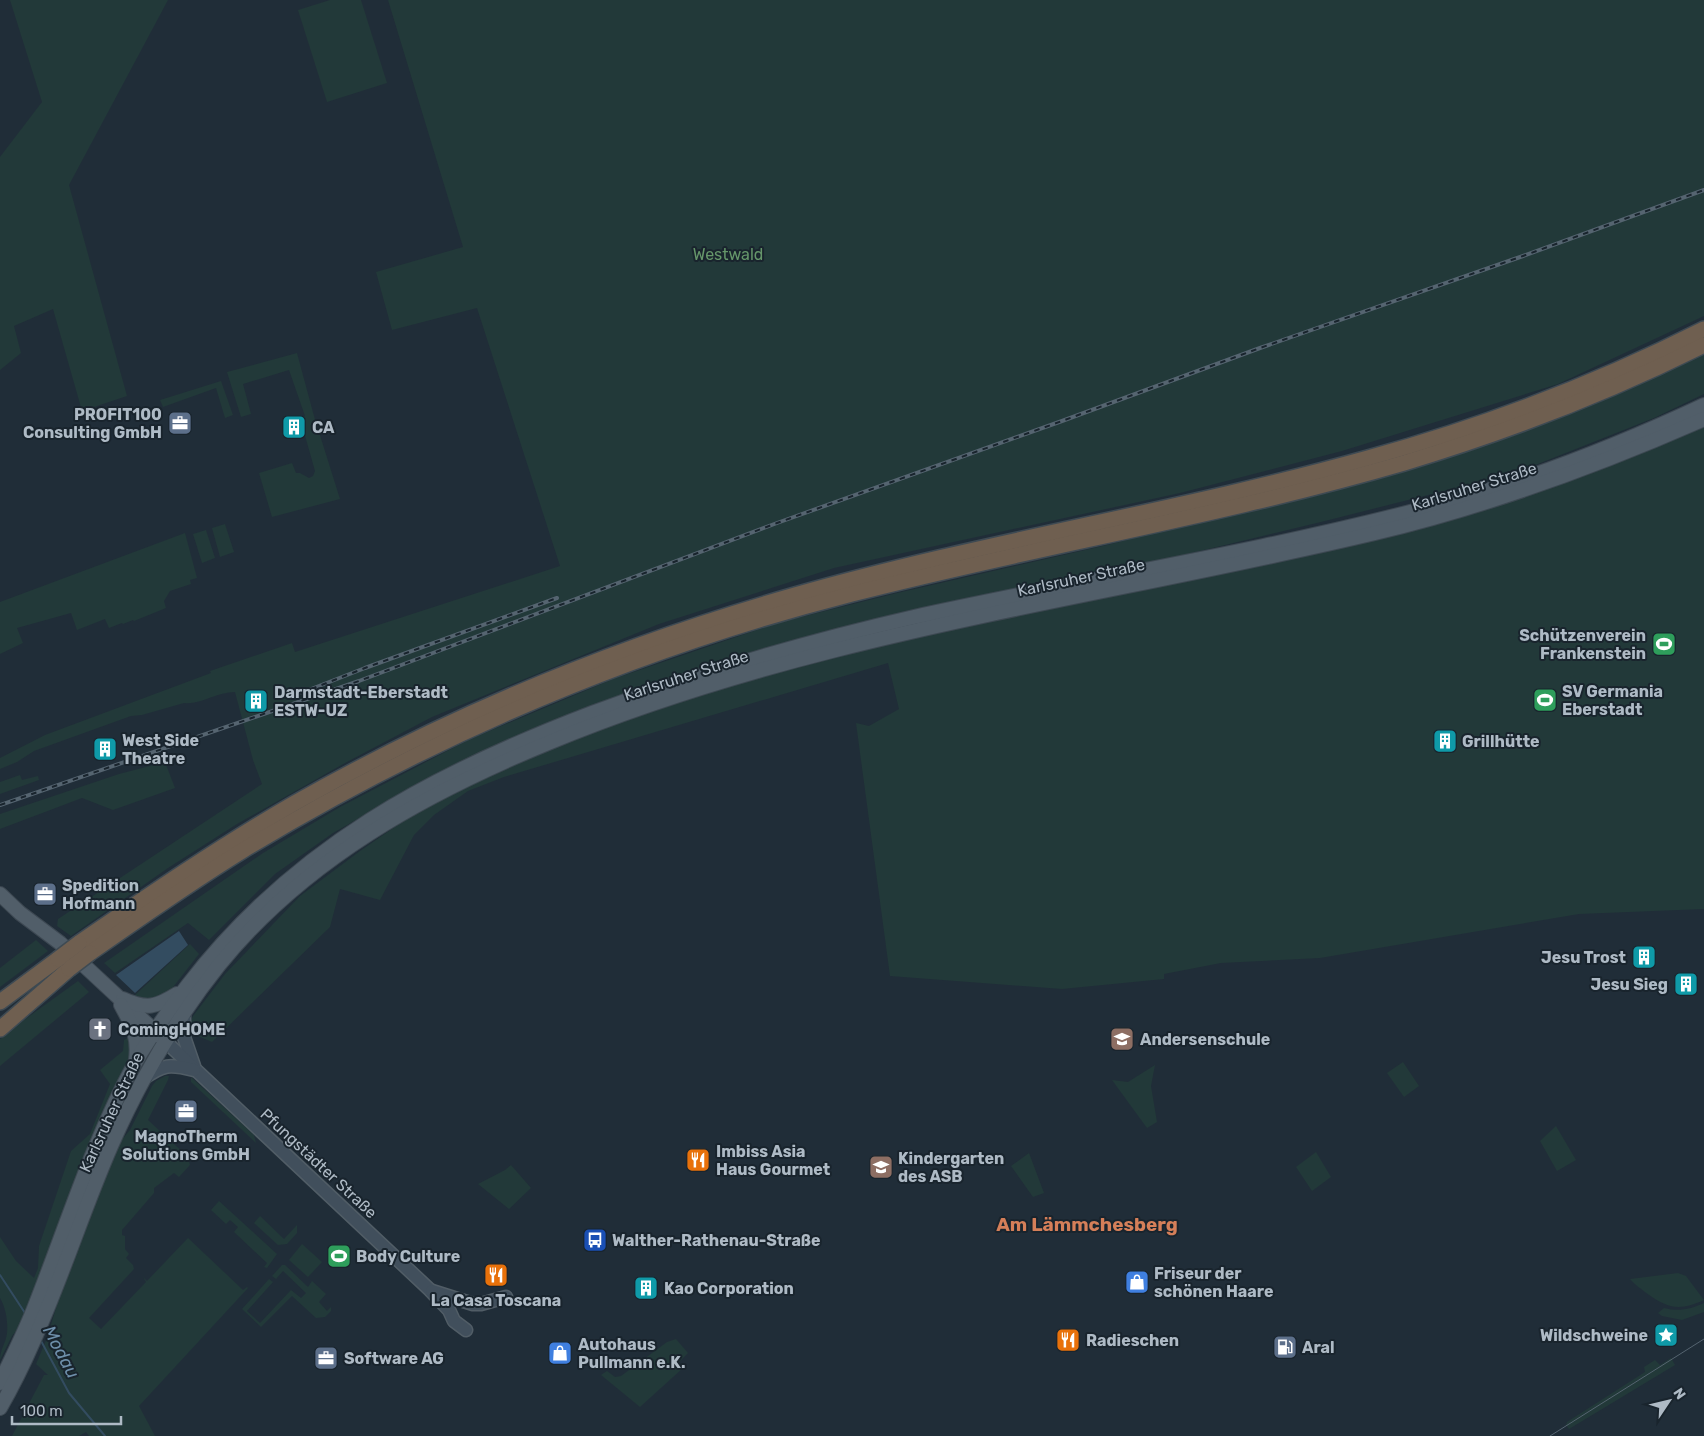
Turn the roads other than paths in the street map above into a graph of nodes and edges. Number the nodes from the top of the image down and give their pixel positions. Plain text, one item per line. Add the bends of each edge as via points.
1 (1704, 329) edge
2 (1704, 345) edge
3 (1704, 405) edge
4 (1704, 418) edge
5 (1301, 483) junction
6 (0, 894) edge
7 (64, 964) junction
8 (184, 990) junction
9 (114, 994) junction
10 (0, 1002) edge
11 (184, 1014) junction
12 (0, 1019) edge
13 (0, 1029) edge
14 (155, 1032) junction
15 (165, 1041) junction
16 (136, 1061) junction
17 (196, 1071) junction
18 (143, 1079) junction
19 (430, 1290) junction
20 (506, 1297) dead end
21 (38, 1315) junction
22 (469, 1327) dead end
23 (31, 1333) junction
24 (0, 1383) edge
25 (0, 1408) edge

1 - 5 highway via 1605,376 1519,410
2 - 5 highway via 1604,392 1518,425 1407,462
3 - 8 main road, Karlsruher Straße via 1562,466 1419,510 844,634 752,659 569,722 435,782 331,845 244,919
4 - 11 main road, Karlsruher Straße via 1563,477 1466,509 1277,555 986,614 838,648 750,672 582,729 443,791 400,814 336,856 298,884 248,932 217,967
5 - 7 highway, bridge via 849,581 706,622 611,655 482,708 293,804 204,858
6 - 9 main road via 60,943
7 - 10 highway
7 - 12 highway
7 - 13 highway
8 - 9 main road via 154,1006 134,1003
8 - 14 main road, Karlsruher Straße
9 - 14 main road
9 - 16 main road via 137,1038
11 - 15 main road, Karlsruher Straße
11 - 17 main road via 184,1037
14 - 15 main road
14 - 16 main road, Karlsruher Straße
15 - 17 main road, Pfungstädter Straße
15 - 18 main road, Karlsruher Straße
16 - 21 main road, Karlsruher Straße via 96,1146
17 - 18 main road via 167,1066
17 - 19 main road, Pfungstädter Straße
18 - 21 main road, Karlsruher Straße via 111,1144
19 - 20 main road via 473,1304
19 - 22 main road, Pfungstädter Straße via 449,1310 454,1321
21 - 23 main road, Karlsruher Straße
23 - 24 main road, Karlsruher Straße
23 - 25 main road, Karlsruher Straße

